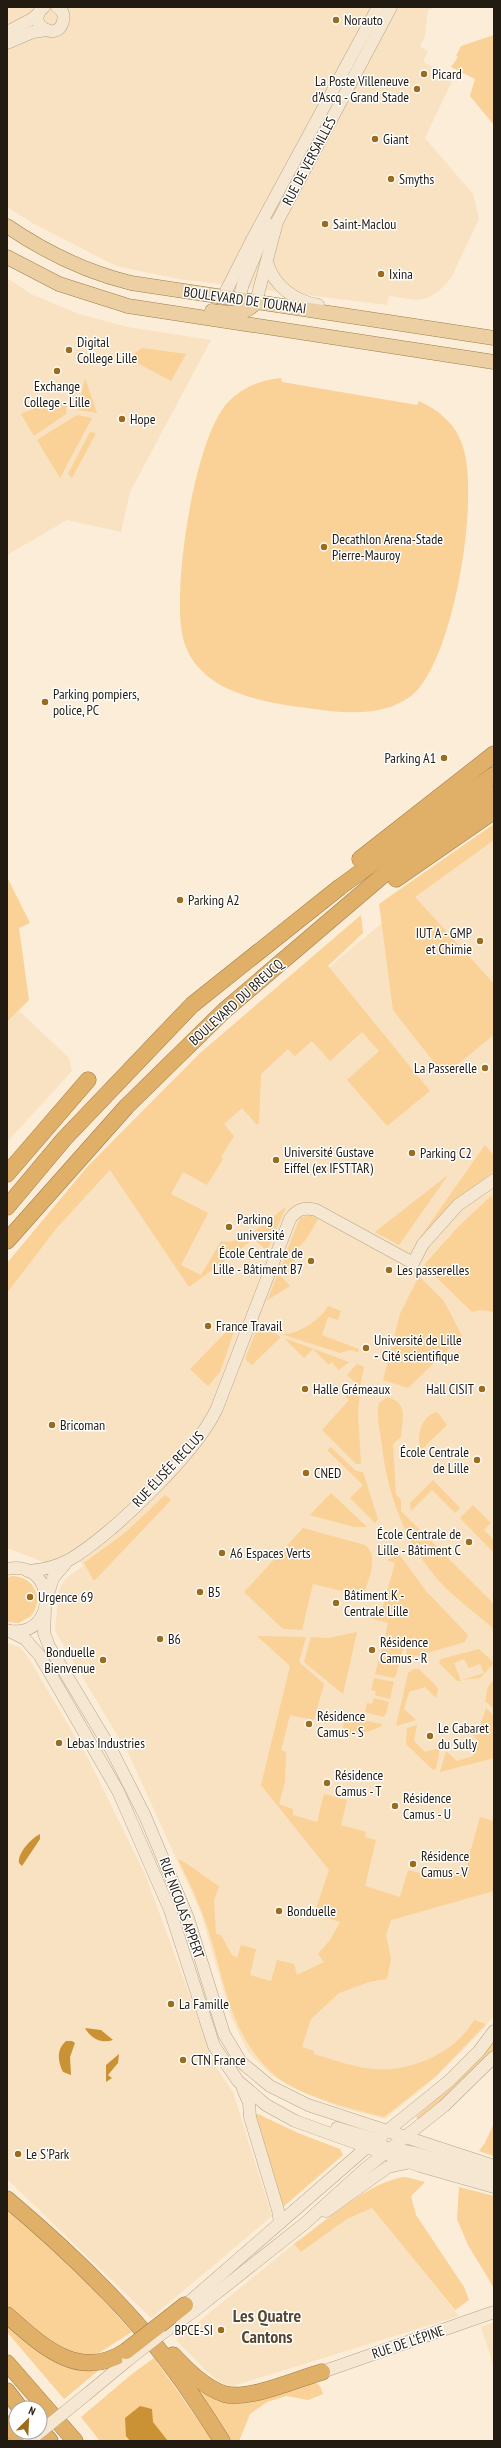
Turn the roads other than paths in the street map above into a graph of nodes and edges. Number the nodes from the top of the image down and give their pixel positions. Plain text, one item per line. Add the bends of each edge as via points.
1 (57, 7) edge
2 (378, 7) edge
3 (391, 7) edge
4 (41, 10) edge
5 (47, 30) junction
6 (7, 32) edge
7 (7, 43) edge
8 (305, 143) junction
9 (7, 226) edge
10 (7, 257) edge
11 (267, 262) junction
12 (74, 289) junction
13 (223, 297) junction
14 (256, 302) junction
15 (241, 305) junction
16 (391, 321) junction
17 (264, 328) junction
18 (494, 338) edge
19 (494, 362) edge
20 (494, 754) edge
21 (494, 758) edge
22 (494, 775) edge
23 (455, 785) junction
24 (494, 794) edge
25 (494, 811) edge
26 (285, 958) junction
27 (192, 1006) junction
28 (88, 1080) dead end
29 (7, 1174) edge
30 (494, 1180) edge
31 (7, 1207) edge
32 (7, 1241) edge
33 (69, 1560) junction
34 (7, 1562) edge
35 (7, 1569) edge
36 (25, 1570) junction
37 (46, 1607) junction
38 (7, 1630) edge
39 (494, 2031) edge
40 (209, 2034) junction
41 (494, 2057) edge
42 (238, 2081) junction
43 (388, 2132) junction
44 (406, 2138) junction
45 (371, 2144) junction
46 (387, 2151) junction
47 (430, 2160) junction
48 (494, 2166) edge
49 (471, 2169) junction
50 (494, 2176) edge
51 (494, 2187) edge
52 (7, 2199) edge
53 (280, 2223) junction
54 (304, 2224) junction
55 (66, 2250) junction
56 (186, 2305) joint
57 (494, 2312) edge
58 (7, 2315) edge
59 (174, 2319) junction
60 (127, 2356) junction
61 (7, 2363) edge
62 (322, 2372) joint
63 (7, 2424) edge
64 (21, 2441) edge
65 (29, 2441) edge
66 (68, 2441) edge
67 (75, 2441) edge
68 (222, 2441) edge

1 - 5 main road via 63,14 62,23 56,30
2 - 8 main road, RUE DE VERSAILLES
3 - 11 main road, RUE DE VERSAILLES via 277,222
4 - 5 main road via 40,25
4 - 6 main road via 32,19
5 - 7 main road via 33,32
8 - 13 main road, RUE DE VERSAILLES via 250,242
8 - 15 main road, RUE DE VERSAILLES via 243,284
9 - 13 main road, BOULEVARD DE TOURNAI via 50,252 108,277 150,287
10 - 12 main road, BOULEVARD DE TOURNAI
11 - 14 main road, RUE DE VERSAILLES
11 - 16 main road via 275,279 289,294 300,301
12 - 15 main road via 224,312
12 - 17 main road, BOULEVARD DE TOURNAI via 133,307
13 - 15 main road, BOULEVARD DE TOURNAI
14 - 15 main road via 251,308
14 - 16 main road, BOULEVARD DE TOURNAI
15 - 17 main road via 250,319
16 - 18 main road, BOULEVARD DE TOURNAI
17 - 19 main road, BOULEVARD DE TOURNAI
20 - 23 highway
21 - 23 highway
22 - 27 highway, BOULEVARD DU BREUCQ via 340,887
23 - 27 highway via 316,893 219,976
24 - 26 highway, BOULEVARD DU BREUCQ via 388,871
25 - 26 highway
26 - 32 highway, BOULEVARD DU BREUCQ via 225,1010 153,1079 78,1159
27 - 31 highway, BOULEVARD DU BREUCQ via 64,1139
28 - 29 highway
30 - 33 main road, RUE ÉLISÉE RECLUS via 458,1205 423,1244 413,1263 316,1210 308,1208 294,1212 221,1398 205,1431 115,1525
33 - 36 main road, RUE ÉLISÉE RECLUS via 48,1569
33 - 37 main road, RUE ÉLISÉE RECLUS via 53,1578
34 - 36 main road
35 - 36 main road, RUE ÉLISÉE RECLUS
36 - 37 main road via 43,1584
37 - 38 main road via 39,1620 28,1629
37 - 43 main road, RUE NICOLAS APPERT via 44,1633 49,1646 122,1770 167,1865 193,1933 218,2018 236,2055 260,2080 291,2097
38 - 40 main road, RUE NICOLAS APPERT via 25,1639 40,1656 118,1791 170,1910
39 - 43 main road via 479,2051 454,2076
40 - 42 main road, RUE NICOLAS APPERT via 220,2056
40 - 45 main road, RUE NICOLAS APPERT via 218,2050 239,2073 272,2100
41 - 44 main road via 463,2089
42 - 45 main road, RUE NICOLAS APPERT via 280,2114
42 - 53 main road via 247,2097 250,2117
43 - 44 main road, RUE NICOLAS APPERT
43 - 45 main road
44 - 45 main road, RUE NICOLAS APPERT
44 - 46 main road
44 - 47 main road, RUE NICOLAS APPERT
45 - 46 main road
45 - 53 main road
46 - 47 main road
46 - 47 main road
46 - 54 main road via 322,2205
47 - 49 main road
47 - 49 main road
47 - 54 main road via 390,2165 318,2217
48 - 49 main road
49 - 50 main road
49 - 51 main road
52 - 55 highway
53 - 56 main road
54 - 59 main road
55 - 62 highway via 111,2286 177,2359 214,2390 230,2395 241,2395
55 - 68 highway via 107,2290 151,2340 191,2393
56 - 59 highway
57 - 62 main road, RUE DE L'ÉPINE
58 - 60 highway via 42,2345 69,2360 93,2364
59 - 60 highway, bridge
59 - 60 main road, bridge via 160,2334
60 - 65 main road, bridge via 87,2394
61 - 66 highway
61 - 67 highway
63 - 64 highway

